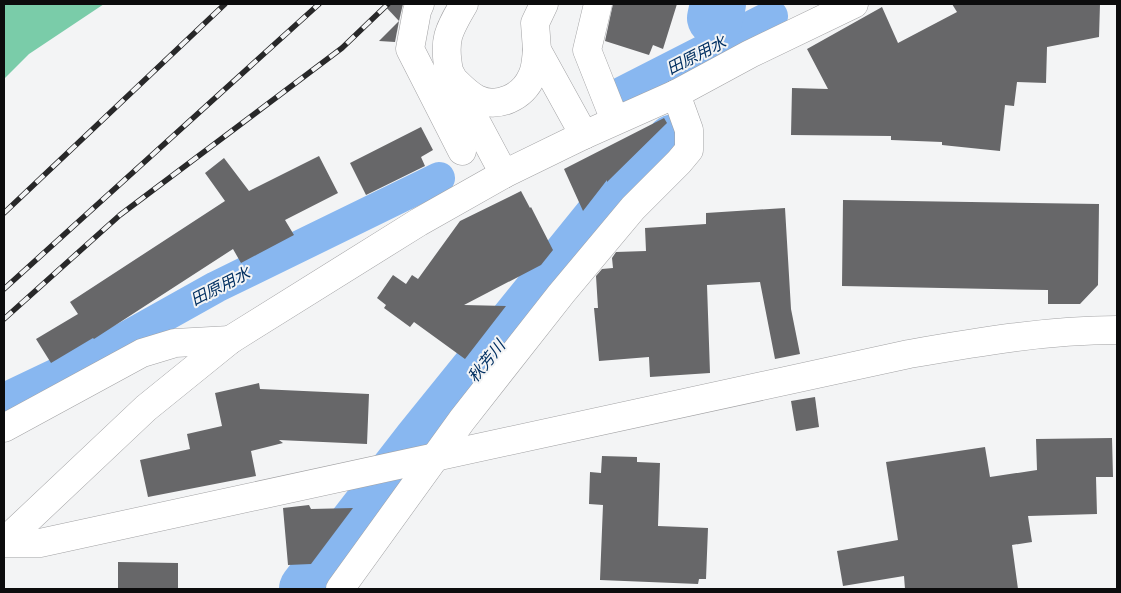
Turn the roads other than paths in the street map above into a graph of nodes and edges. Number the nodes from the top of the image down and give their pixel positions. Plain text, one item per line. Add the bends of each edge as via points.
1 (420, 4) edge
2 (464, 4) edge
3 (544, 4) edge
4 (598, 4) edge
5 (854, 4) edge
6 (537, 50) junction
7 (454, 81) junction
8 (676, 94) junction
9 (610, 108) dead end
10 (584, 135) junction
11 (462, 151) dead end
12 (504, 174) junction
13 (1117, 330) edge
14 (230, 340) junction
15 (4, 428) edge
16 (434, 457) junction
17 (4, 542) edge
18 (340, 589) edge

1 - 11 street via 410,49
2 - 7 street via 449,30 446,52
3 - 6 street via 535,22
4 - 9 street via 587,50
5 - 8 street
6 - 7 street via 533,75 527,86 504,101 477,99
6 - 10 street
7 - 12 street
8 - 10 street
8 - 16 street via 689,130 689,150 633,208 567,287
10 - 12 street
12 - 14 street via 419,222
13 - 16 street via 996,338 909,354
14 - 15 street via 175,343 142,353
14 - 17 street via 146,408
16 - 17 street via 40,543
16 - 18 street

